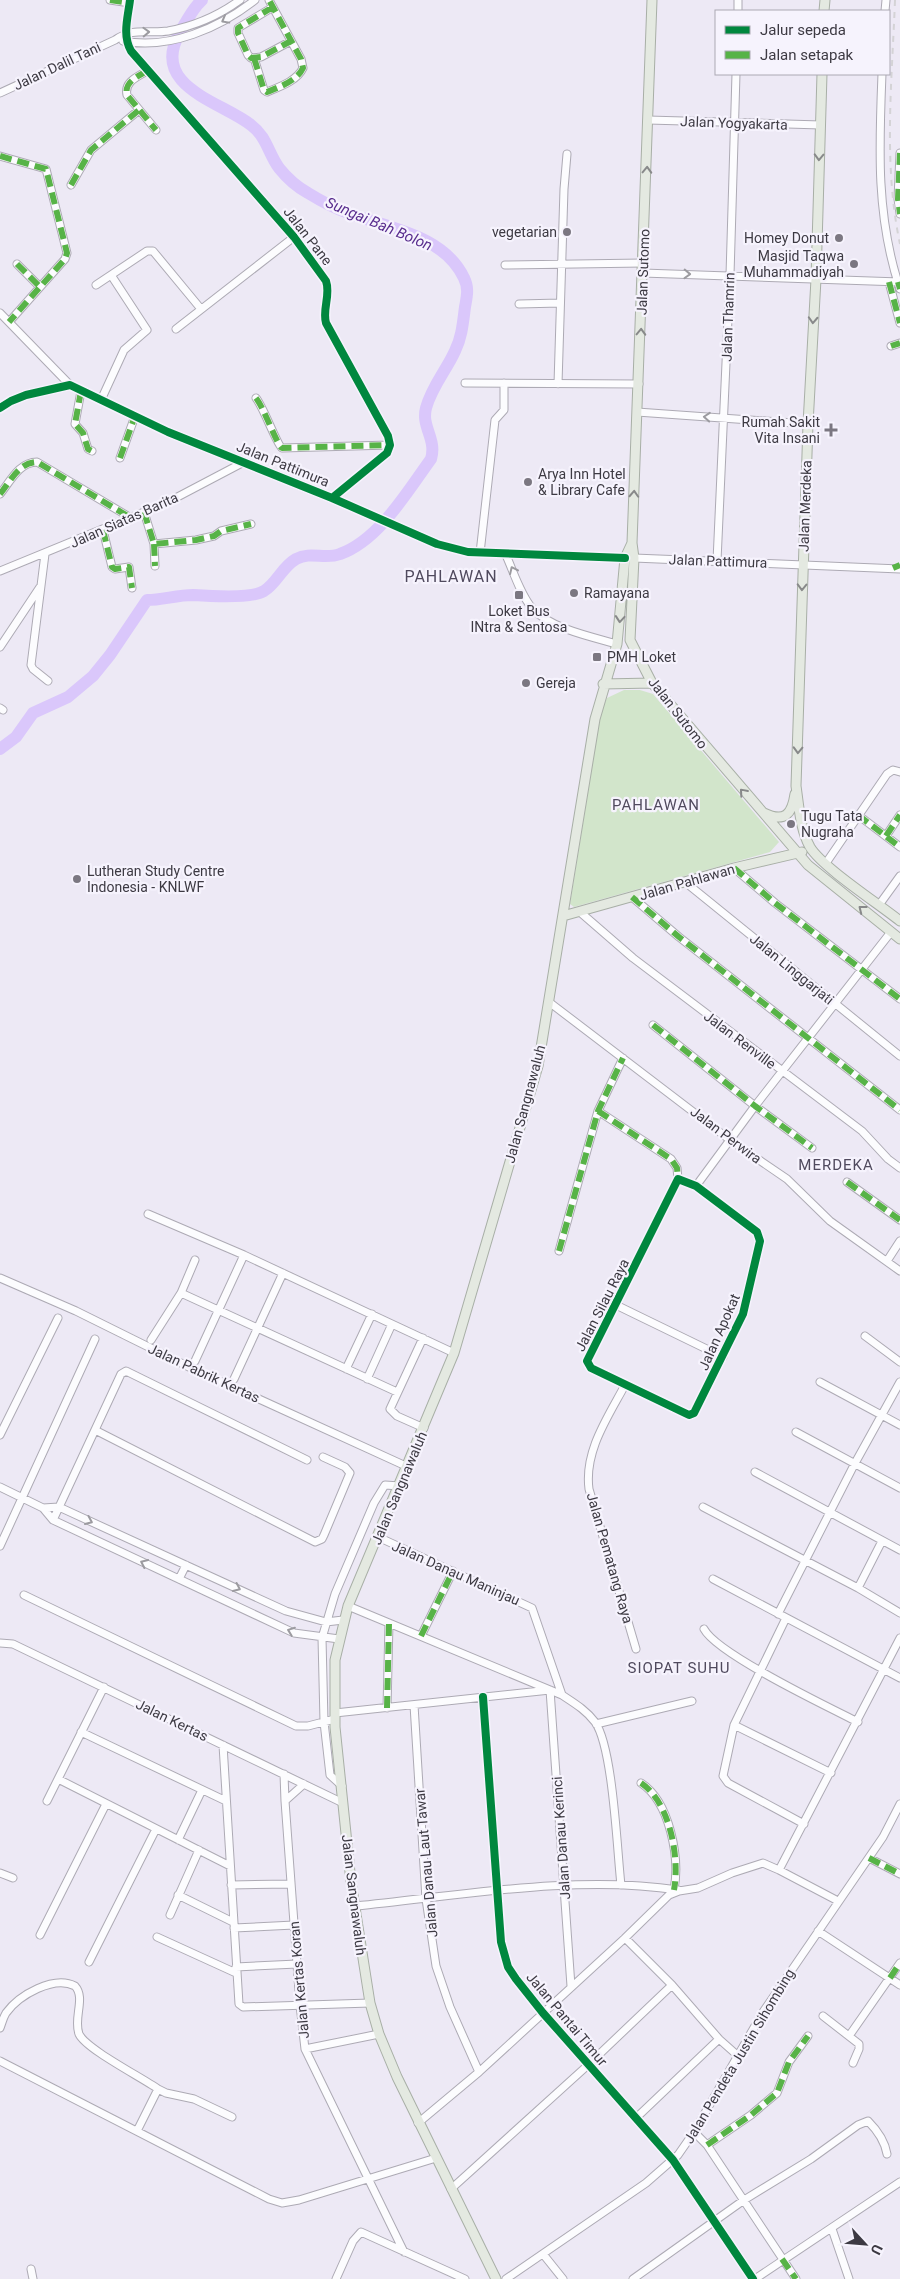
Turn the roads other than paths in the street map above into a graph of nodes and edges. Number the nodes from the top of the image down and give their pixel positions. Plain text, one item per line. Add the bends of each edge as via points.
1 (110, 0) edge
2 (240, 0) edge
3 (255, 0) edge
4 (652, 0) edge
5 (130, 1) edge
6 (271, 3) edge
7 (126, 32) junction
8 (115, 40) junction
9 (291, 41) junction
10 (127, 42) junction
11 (254, 58) junction
12 (147, 71) junction
13 (736, 75) edge
14 (822, 75) edge
15 (882, 75) edge
16 (0, 93) edge
17 (139, 110) junction
18 (648, 120) junction
19 (735, 124) junction
20 (820, 126) junction
21 (156, 130) dead end
22 (900, 153) edge
23 (567, 154) dead end
24 (0, 156) edge
25 (71, 185) dead end
26 (900, 214) edge
27 (294, 237) junction
28 (643, 263) junction
29 (16, 264) dead end
30 (505, 265) dead end
31 (561, 266) junction
32 (643, 273) junction
33 (111, 275) junction
34 (730, 275) junction
35 (816, 279) junction
36 (889, 282) junction
37 (899, 284) edge
38 (96, 285) dead end
39 (40, 287) junction
40 (560, 303) junction
41 (519, 304) dead end
42 (201, 310) junction
43 (0, 313) edge
44 (9, 322) junction
45 (900, 323) edge
46 (176, 329) dead end
47 (900, 343) edge
48 (891, 346) dead end
49 (465, 383) dead end
50 (504, 383) junction
51 (558, 384) junction
52 (639, 384) junction
53 (70, 385) junction
54 (81, 391) junction
55 (256, 398) dead end
56 (101, 400) junction
57 (0, 408) edge
58 (638, 412) junction
59 (135, 416) junction
60 (724, 418) junction
61 (808, 424) junction
62 (390, 445) junction
63 (92, 451) dead end
64 (120, 458) dead end
65 (244, 462) junction
66 (0, 494) edge
67 (332, 498) junction
68 (144, 512) junction
69 (131, 518) junction
70 (251, 524) dead end
71 (103, 530) junction
72 (154, 544) junction
73 (480, 553) junction
74 (505, 553) junction
75 (45, 554) junction
76 (629, 558) junction
77 (717, 561) junction
78 (803, 564) junction
79 (155, 566) dead end
80 (898, 567) edge
81 (0, 571) edge
82 (42, 585) junction
83 (132, 588) dead end
84 (617, 644) junction
85 (0, 647) edge
86 (48, 681) dead end
87 (652, 683) junction
88 (604, 684) junction
89 (900, 772) edge
90 (796, 786) junction
91 (759, 810) junction
92 (858, 815) junction
93 (900, 815) edge
94 (886, 836) junction
95 (810, 847) junction
96 (900, 847) edge
97 (799, 854) junction
98 (826, 863) junction
99 (734, 868) junction
100 (900, 876) edge
101 (685, 882) junction
102 (632, 897) junction
103 (880, 904) junction
104 (580, 912) junction
105 (563, 916) junction
106 (897, 919) edge
107 (888, 929) junction
108 (900, 939) edge
109 (862, 970) junction
110 (900, 999) edge
111 (549, 1002) junction
112 (834, 1003) junction
113 (653, 1025) dead end
114 (808, 1037) junction
115 (900, 1056) edge
116 (623, 1058) junction
117 (781, 1072) junction
118 (755, 1106) junction
119 (900, 1110) edge
120 (598, 1111) junction
121 (730, 1140) junction
122 (812, 1148) dead end
123 (900, 1168) edge
124 (678, 1179) junction
125 (847, 1182) dead end
126 (696, 1186) junction
127 (148, 1214) dead end
128 (900, 1220) edge
129 (900, 1241) edge
130 (560, 1251) dead end
131 (244, 1255) junction
132 (195, 1260) dead end
133 (887, 1261) junction
134 (900, 1271) edge
135 (283, 1273) junction
136 (0, 1278) edge
137 (181, 1293) junction
138 (616, 1305) junction
139 (219, 1310) junction
140 (372, 1314) junction
141 (58, 1318) dead end
142 (392, 1324) junction
143 (258, 1328) junction
144 (865, 1336) dead end
145 (423, 1338) junction
146 (95, 1339) dead end
147 (152, 1340) dead end
148 (454, 1353) junction
149 (723, 1357) junction
150 (195, 1361) dead end
151 (900, 1362) edge
152 (346, 1369) junction
153 (367, 1378) junction
154 (234, 1379) dead end
155 (820, 1382) dead end
156 (900, 1382) edge
157 (625, 1385) junction
158 (397, 1392) junction
159 (683, 1413) joint
160 (881, 1415) junction
161 (900, 1425) edge
162 (424, 1428) junction
163 (95, 1430) junction
164 (796, 1432) dead end
165 (0, 1434) edge
166 (322, 1457) dead end
167 (307, 1460) dead end
168 (854, 1465) junction
169 (408, 1467) junction
170 (755, 1472) dead end
171 (400, 1486) junction
172 (0, 1487) edge
173 (900, 1488) edge
174 (22, 1498) junction
175 (59, 1507) junction
176 (703, 1507) dead end
177 (43, 1508) junction
178 (830, 1513) junction
179 (53, 1520) junction
180 (378, 1537) junction
181 (882, 1541) junction
182 (0, 1546) edge
183 (900, 1550) edge
184 (806, 1562) junction
185 (186, 1564) junction
186 (453, 1571) junction
187 (179, 1579) junction
188 (713, 1579) dead end
189 (858, 1588) junction
190 (24, 1595) dead end
191 (348, 1606) junction
192 (900, 1613) edge
193 (778, 1614) junction
194 (786, 1618) junction
195 (343, 1620) junction
196 (326, 1622) junction
197 (389, 1623) junction
198 (704, 1628) dead end
199 (421, 1636) junction
200 (322, 1638) junction
201 (900, 1638) edge
202 (339, 1639) junction
203 (0, 1642) edge
204 (636, 1649) dead end
205 (759, 1669) junction
206 (884, 1670) junction
207 (900, 1678) edge
208 (104, 1687) junction
209 (550, 1690) junction
210 (562, 1695) junction
211 (482, 1697) junction
212 (692, 1702) dead end
213 (414, 1705) junction
214 (387, 1708) junction
215 (335, 1716) junction
216 (324, 1722) junction
217 (858, 1722) junction
218 (596, 1724) junction
219 (734, 1725) junction
220 (81, 1732) junction
221 (223, 1745) junction
222 (831, 1773) junction
223 (284, 1774) junction
224 (58, 1779) junction
225 (641, 1783) dead end
226 (304, 1784) junction
227 (342, 1786) junction
228 (202, 1790) junction
229 (47, 1801) dead end
230 (226, 1801) junction
231 (286, 1801) junction
232 (343, 1803) junction
233 (106, 1804) junction
234 (900, 1804) edge
235 (804, 1824) junction
236 (156, 1829) junction
237 (178, 1840) junction
238 (199, 1850) junction
239 (869, 1858) junction
240 (230, 1866) junction
241 (780, 1870) junction
242 (0, 1872) edge
243 (900, 1874) edge
244 (13, 1878) dead end
245 (291, 1884) junction
246 (231, 1885) junction
247 (564, 1885) junction
248 (621, 1885) junction
249 (676, 1890) junction
250 (496, 1892) junction
251 (178, 1895) junction
252 (426, 1899) junction
253 (838, 1901) junction
254 (356, 1906) junction
255 (170, 1915) dead end
256 (233, 1925) junction
257 (294, 1925) junction
258 (818, 1931) junction
259 (40, 1935) dead end
260 (157, 1937) dead end
261 (625, 1938) junction
262 (89, 1962) dead end
263 (900, 1962) edge
264 (297, 1964) junction
265 (236, 1970) junction
266 (890, 1978) junction
267 (672, 1985) junction
268 (900, 1985) edge
269 (571, 1986) junction
270 (370, 2003) junction
271 (300, 2005) junction
272 (542, 2013) junction
273 (823, 2016) dead end
274 (0, 2028) edge
275 (379, 2034) junction
276 (808, 2036) dead end
277 (850, 2036) junction
278 (719, 2039) junction
279 (305, 2049) junction
280 (737, 2055) junction
281 (0, 2061) edge
282 (853, 2063) dead end
283 (588, 2065) junction
284 (479, 2072) junction
285 (158, 2089) junction
286 (232, 2118) dead end
287 (636, 2118) junction
288 (418, 2124) junction
289 (137, 2131) junction
290 (694, 2132) junction
291 (707, 2145) junction
292 (887, 2154) dead end
293 (436, 2158) junction
294 (672, 2160) junction
295 (368, 2180) junction
296 (900, 2182) edge
297 (451, 2189) junction
298 (744, 2200) junction
299 (715, 2222) junction
300 (832, 2229) junction
301 (404, 2252) junction
302 (543, 2254) junction
303 (782, 2259) junction
304 (31, 2269) dead end
305 (456, 2277) edge
306 (33, 2279) edge
307 (336, 2279) edge
308 (465, 2279) edge
309 (496, 2279) edge
310 (506, 2279) edge
311 (563, 2279) edge
312 (633, 2279) edge
313 (754, 2279) edge
314 (796, 2279) edge
315 (849, 2279) edge

1 - 5 street
7 -> 2 street via 166,31 190,26 210,19
3 -> 10 street, Jalan Dalil Tani via 213,27 192,34 166,41
4 - 18 main road, Jalan Sutomo
5 - 7 street, Jalan Pane
6 - 9 street
6 - 11 street via 238,28 248,55
7 - 8 street, Jalan Dalil Tani
7 - 10 street, Jalan Pane
8 - 10 street, Jalan Dalil Tani
8 - 16 street, Jalan Dalil Tani
9 - 11 street
9 - 11 street via 303,68 300,75 286,84 267,92 264,90
10 - 12 street, Jalan Pane
12 - 17 street via 129,82 126,90
12 - 27 street, Jalan Pane
13 - 19 street, Jalan Thamrin
14 - 20 main road, Jalan Merdeka
15 - 37 street via 881,207
17 - 21 street
17 - 25 street via 91,150
18 - 19 street, Jalan Yogyakarta
28 -> 18 main road, Jalan Sutomo
19 - 20 street, Jalan Yogyakarta
19 - 34 street, Jalan Thamrin
20 -> 35 main road, Jalan Merdeka
22 - 26 street
23 - 31 street
24 - 39 street via 46,169 67,256
27 - 42 street
27 - 62 street, Jalan Pane via 326,281 326,323
28 - 31 street
28 - 32 main road, Jalan Sutomo
29 - 39 street
30 - 31 street
31 - 40 street
32 -> 34 street
52 -> 32 main road, Jalan Sutomo
33 - 38 street
33 - 42 street via 147,251 153,251
33 - 56 street via 147,330 124,350
34 - 35 street
34 - 60 street, Jalan Thamrin
35 - 36 street
35 -> 61 main road, Jalan Merdeka
36 - 37 street
36 - 45 street
39 - 44 street
40 - 41 street
40 - 51 street
42 - 46 street
43 - 44 street, Jalan Pattimura
44 - 53 street, Jalan Pattimura
47 - 48 street
49 - 50 street
50 - 51 street
50 - 73 street via 504,410 494,420
51 - 52 street
52 - 58 main road, Jalan Sutomo
53 - 54 street, Jalan Pattimura
53 - 57 street via 26,396
54 - 56 street, Jalan Pattimura
54 - 63 street via 76,424
55 - 62 street via 282,448
56 - 59 street, Jalan Pattimura
60 -> 58 street
76 -> 58 main road, Jalan Sutomo
59 - 64 street
59 - 65 street, Jalan Pattimura
60 - 61 street
60 - 77 street, Jalan Thamrin
61 - 78 main road, Jalan Merdeka
62 - 67 street via 387,454
65 - 67 street, Jalan Pattimura
65 - 68 street, Jalan Siatas Barita
66 - 69 street via 23,466 37,462
67 - 73 street, Jalan Pattimura via 437,544
68 - 69 street, Jalan Siatas Barita
68 - 72 street
69 - 71 street, Jalan Siatas Barita
70 - 72 street via 196,540
71 - 75 street, Jalan Siatas Barita
71 - 83 street via 112,567 129,567
72 - 79 street
73 - 74 street, Jalan Pattimura
74 - 76 street, Jalan Pattimura
84 -> 74 street via 540,616 531,607
75 - 81 street, Jalan Siatas Barita
75 - 82 street
76 - 77 street, Jalan Pattimura
76 -> 84 main road, Jalan Sutomo
76 - 87 main road, Jalan Sutomo via 630,640
77 - 78 street, Jalan Pattimura
78 - 80 street, Jalan Pattimura
78 -> 90 main road, Jalan Merdeka
82 - 85 street
82 - 86 street via 31,665
84 - 88 main road, Jalan Sangnawaluh
87 - 88 main road
91 -> 87 main road, Jalan Sutomo
88 - 105 main road, Jalan Sangnawaluh via 595,719
89 - 92 street via 893,770 887,774
90 - 91 main road via 791,810 786,815 772,816
90 - 95 main road, Jalan Merdeka via 801,820
91 - 97 main road, Jalan Sutomo
92 - 94 street
92 - 98 street
93 - 94 street
94 - 96 street
95 - 97 main road, Jalan Pahlawan
95 - 98 main road
97 - 99 main road, Jalan Pahlawan
107 -> 97 main road, Jalan Sutomo via 817,874
98 - 103 main road
99 - 101 main road, Jalan Pahlawan
99 - 109 street
100 - 103 street
101 - 102 main road, Jalan Pahlawan
101 - 112 street, Jalan Linggarjati
102 - 104 main road, Jalan Pahlawan
102 - 114 street
103 - 106 main road
104 - 105 main road, Jalan Pahlawan
104 - 117 street, Jalan Renville via 633,958
105 - 111 main road, Jalan Sangnawaluh
106 - 107 main road
107 - 108 main road, Jalan Sutomo
107 - 109 street
109 - 110 street
109 - 112 street
111 - 116 street, Jalan Perwira
111 - 148 main road, Jalan Sangnawaluh via 538,1066
112 - 114 street
112 - 115 street, Jalan Linggarjati
113 - 118 street
114 - 117 street
114 - 119 street
116 - 120 street
116 - 121 street, Jalan Perwira
117 - 118 street
117 - 123 street, Jalan Renville via 862,1131
118 - 121 street
118 - 122 street
120 - 124 street via 671,1159 677,1168
120 - 130 street
121 - 126 street
121 - 133 street, Jalan Perwira via 787,1179 830,1221
124 - 126 street
124 - 138 street, Jalan Silau Raya
125 - 128 street
126 - 149 street, Jalan Apokat via 760,1236 748,1300
127 - 131 street
129 - 133 street
131 - 135 street
131 - 139 street
132 - 137 street
133 - 134 street, Jalan Perwira
135 - 140 street
135 - 143 street
136 - 169 street, Jalan Pabrik Kertas
137 - 139 street
137 - 147 street
138 - 149 street
138 - 157 street, Jalan Silau Raya via 587,1364
139 - 143 street
139 - 150 street
140 - 142 street
140 - 152 street
141 - 165 street
142 - 145 street
142 - 153 street
143 - 152 street
143 - 154 street
144 - 151 street
145 - 148 street
145 - 158 street
146 - 174 street
148 - 162 main road, Jalan Sangnawaluh
149 - 159 street, Jalan Apokat via 694,1413 689,1416
152 - 153 street
153 - 158 street
155 - 160 street
156 - 160 street
157 - 159 street, Jalan Silau Raya
157 - 204 street, Jalan Pematang Raya via 597,1439 588,1476 589,1489
158 - 162 street via 390,1411
160 - 161 street
160 - 168 street
162 - 169 main road, Jalan Sangnawaluh
163 - 166 street via 315,1542 322,1539 350,1473 345,1467
163 - 167 street via 121,1374 126,1371
163 - 175 street
164 - 168 street
168 - 173 street
168 - 178 street
169 - 171 main road, Jalan Sangnawaluh
170 - 178 street
171 - 180 main road, Jalan Sangnawaluh
171 - 196 street via 389,1484 382,1487
172 - 174 street
174 - 177 street
174 - 182 street
175 - 177 street
175 - 179 street
175 -> 185 street
176 - 184 street
177 - 179 street
178 - 181 street
178 - 184 street
187 -> 179 street
180 - 186 street, Jalan Danau Maninjau
180 - 191 main road, Jalan Sangnawaluh
181 - 183 street
181 - 189 street
184 - 189 street
184 - 193 street
185 - 187 street
185 -> 196 street via 286,1611
186 - 199 street
186 - 210 street, Jalan Danau Maninjau via 532,1608
200 -> 187 street via 294,1633
188 - 193 street
189 - 192 street
190 - 216 street via 296,1726
191 - 195 main road, Jalan Sangnawaluh
191 - 197 street
193 - 194 street
194 - 205 street
194 - 206 street
195 - 196 street
195 - 202 main road, Jalan Sangnawaluh
196 - 200 street
197 - 199 street
197 - 214 street
198 - 205 street via 716,1643
199 - 209 street
200 - 202 street
200 - 216 street
201 - 206 street
202 - 215 main road, Jalan Sangnawaluh via 335,1660
203 - 208 street, Jalan Kertas via 13,1644
205 - 217 street
205 - 219 street
206 - 207 street
206 - 217 street
208 - 220 street
208 - 221 street, Jalan Kertas
209 - 210 street
209 - 211 street
209 - 247 street, Jalan Danau Kerinci
210 - 218 street via 584,1710
211 - 213 street
211 - 250 street, Jalan Pantai Timur
212 - 218 street
213 - 214 street
213 - 252 street, Jalan Danau Laut Tawar
214 - 215 street
215 - 216 street
215 - 227 main road, Jalan Sangnawaluh
216 - 227 street via 330,1775
217 - 222 street
218 - 248 street via 608,1762
219 - 222 street
219 - 235 street via 724,1780
220 - 224 street
220 - 228 street
221 - 223 street, Jalan Kertas
221 - 230 street
222 - 235 street
223 - 226 street, Jalan Kertas
223 - 231 street, Jalan Kertas Koran
224 - 229 street
224 - 233 street
225 - 249 street via 651,1791 672,1838 677,1868
226 - 231 street
226 - 232 street, Jalan Kertas
227 - 232 main road, Jalan Sangnawaluh
228 - 230 street
228 - 237 street
230 - 240 street
231 - 245 street, Jalan Kertas Koran
232 - 254 main road, Jalan Sangnawaluh
233 - 236 street
233 - 259 street
234 - 239 street, Jalan Pendeta Justin Sihombing
235 - 241 street
236 - 237 street
236 - 262 street
237 - 238 street
238 - 240 street
238 - 251 street
239 - 243 street
239 - 253 street, Jalan Pendeta Justin Sihombing
240 - 246 street
241 - 249 street via 758,1864 698,1888
241 - 253 street
242 - 244 street
245 - 246 street
245 - 257 street, Jalan Kertas Koran
246 - 256 street
247 - 248 street
247 - 250 street
247 - 269 street, Jalan Danau Kerinci
248 - 249 street
249 - 261 street via 652,1909
250 - 252 street
250 - 272 street, Jalan Pantai Timur via 504,1956 516,1979
251 - 255 street
251 - 256 street
252 - 254 street
252 - 284 street, Jalan Danau Laut Tawar via 436,1966
253 - 258 street, Jalan Pendeta Justin Sihombing
254 - 270 main road, Jalan Sangnawaluh
256 - 257 street
256 - 265 street
257 - 264 street, Jalan Kertas Koran
258 - 266 street
258 - 280 street, Jalan Pendeta Justin Sihombing
260 - 265 street
261 - 267 street
261 - 269 street
263 - 266 street
264 - 265 street
264 - 271 street, Jalan Kertas Koran
265 - 271 street via 241,2006
266 - 268 street
266 - 277 street
267 - 278 street
267 - 283 street
269 - 272 street
270 - 271 street
270 - 275 main road, Jalan Sangnawaluh
271 - 279 street, Jalan Kertas Koran
272 - 283 street, Jalan Pantai Timur
272 - 284 street
273 - 277 street
274 - 285 street via 8,2012 26,1995 57,1982 69,1983 79,1990 77,2025 86,2043
275 - 279 street
275 - 288 main road, Jalan Sangnawaluh
276 - 291 street via 789,2062 777,2093
277 - 282 street via 859,2046
278 - 280 street
278 - 287 street
279 - 295 street, Jalan Kertas Koran
280 - 290 street, Jalan Pendeta Justin Sihombing
281 - 289 street
283 - 287 street, Jalan Pantai Timur
283 - 297 street
284 - 288 street
285 - 286 street via 194,2099
285 - 289 street
287 - 294 street, Jalan Pantai Timur
288 - 293 main road, Jalan Sangnawaluh
289 - 295 street via 282,2203
290 - 291 street
290 - 294 street, Jalan Pendeta Justin Sihombing
291 - 298 street
292 - 298 street via 881,2138 865,2122
293 - 295 street
293 - 297 main road, Jalan Sangnawaluh
294 - 299 street, Jalan Pantai Timur
294 - 302 street, Jalan Pendeta Justin Sihombing via 646,2183
295 - 301 street, Jalan Kertas Koran
296 - 300 street
297 - 309 main road, Jalan Sangnawaluh
298 - 299 street
298 - 303 street
299 - 312 street
299 - 313 street, Jalan Pantai Timur
300 - 303 street
300 - 315 street
301 - 305 street
301 - 307 street via 361,2232 353,2241
302 - 310 street, Jalan Pendeta Justin Sihombing
302 - 311 street
303 - 313 street
303 - 314 street
304 - 306 street
305 - 308 street

